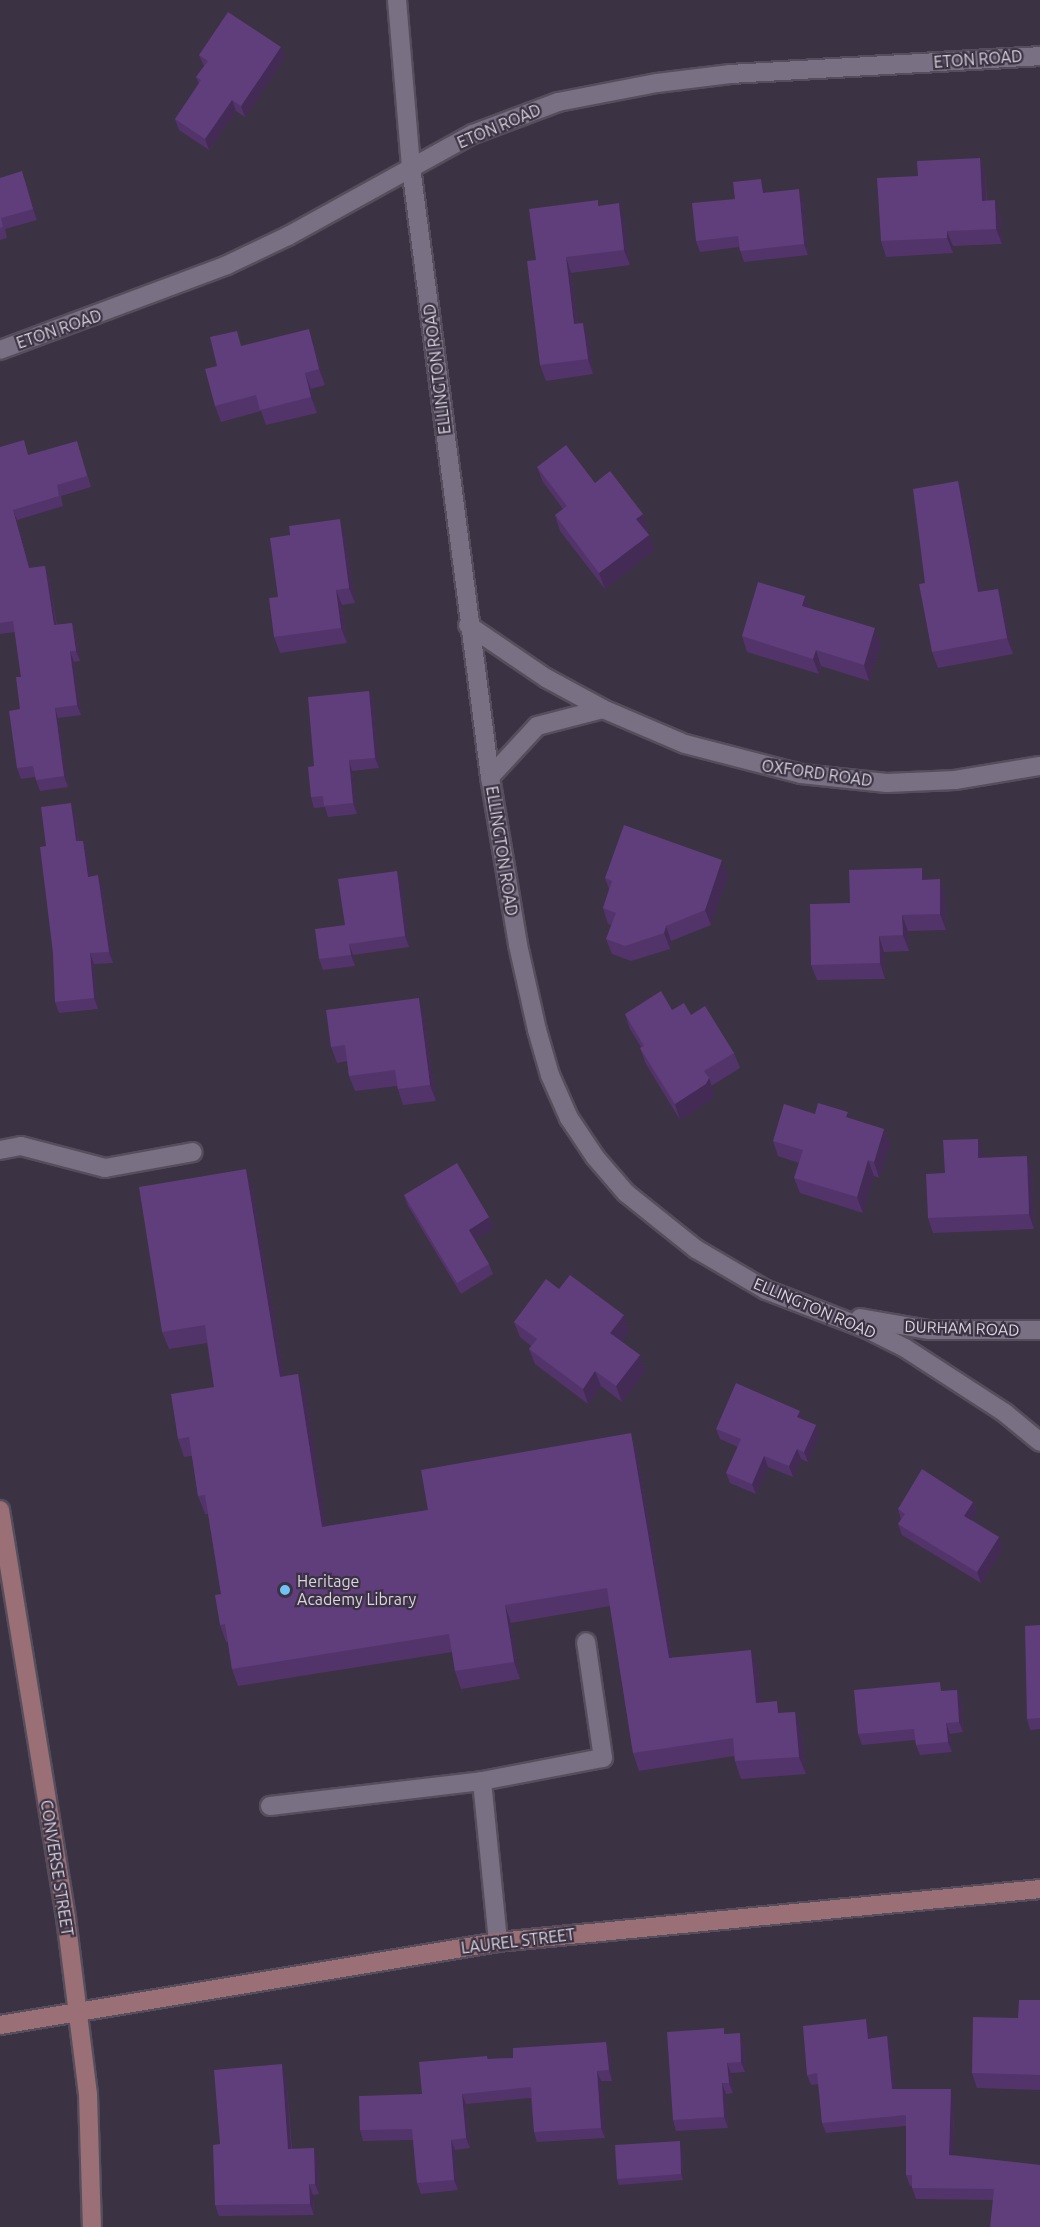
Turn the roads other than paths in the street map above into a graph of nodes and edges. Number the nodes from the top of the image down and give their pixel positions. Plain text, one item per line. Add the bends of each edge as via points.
1 (398, 0) edge
2 (1040, 56) edge
3 (411, 167) junction
4 (0, 350) edge
5 (468, 625) junction
6 (603, 709) junction
7 (1040, 766) edge
8 (490, 777) junction
9 (0, 1150) edge
10 (193, 1152) dead end
11 (814, 1309) junction
12 (1040, 1330) edge
13 (1040, 1442) edge
14 (0, 1510) edge
15 (586, 1642) dead end
16 (482, 1781) junction
17 (270, 1806) dead end
18 (1040, 1889) edge
19 (498, 1942) junction
20 (78, 2013) junction
21 (0, 2025) edge
22 (92, 2227) edge

1 - 3 street, ELLINGTON ROAD
2 - 3 street, ETON ROAD via 730,74 657,83 558,102 511,117
3 - 4 street, ETON ROAD via 288,236 227,265
3 - 5 street, ELLINGTON ROAD
5 - 6 street, OXFORD ROAD via 546,678
5 - 8 street, ELLINGTON ROAD
6 - 7 street, OXFORD ROAD via 685,744 801,774 887,783 955,780
6 - 8 street via 537,726
8 - 11 street, ELLINGTON ROAD via 518,945 535,1019 550,1075 569,1118 626,1192 664,1225 766,1290
9 - 10 street via 21,1146 105,1168
11 - 12 street, DURHAM ROAD via 929,1330
11 - 13 street, ELLINGTON ROAD via 867,1329 915,1354 1005,1413
14 - 20 street, CONVERSE STREET
15 - 16 street via 603,1758
16 - 17 street
16 - 19 street
18 - 19 street, LAUREL STREET
19 - 20 street, LAUREL STREET
20 - 21 street, LAUREL STREET
20 - 22 street, CONVERSE STREET via 88,2094

